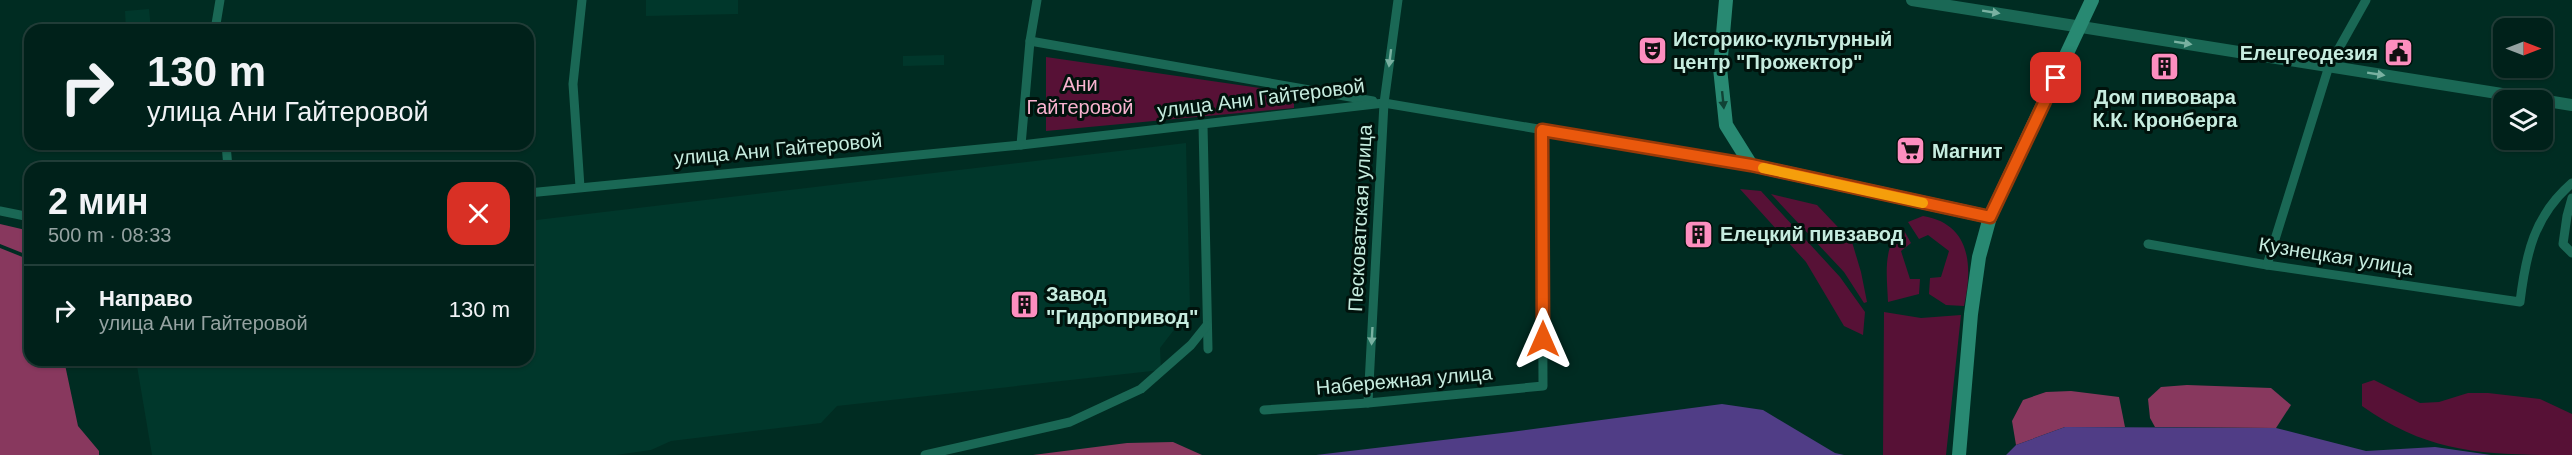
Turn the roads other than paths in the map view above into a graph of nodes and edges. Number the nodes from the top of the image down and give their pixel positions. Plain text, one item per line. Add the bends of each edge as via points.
1 (220, 0) edge
2 (582, 0) edge
3 (1037, 0) edge
4 (1398, 0) edge
5 (1726, 0) edge
6 (1912, 0) edge
7 (2092, 0) edge
8 (2366, 0) edge
9 (216, 24) edge
10 (2081, 27) junction
11 (1030, 41) junction
12 (2328, 66) junction
13 (1384, 103) junction
14 (2572, 105) edge
15 (1203, 125) junction
16 (1542, 130) junction
17 (1021, 145) junction
18 (1751, 165) junction
19 (2572, 183) edge
20 (579, 187) junction
21 (534, 192) edge
22 (2572, 198) edge
23 (0, 211) edge
24 (24, 217) edge
25 (1990, 217) junction
26 (2148, 244) dead end
27 (2572, 253) edge
28 (2267, 265) junction
29 (1207, 326) junction
30 (1208, 349) dead end
31 (1368, 403) junction
32 (1264, 410) dead end
33 (926, 455) edge
34 (1959, 455) edge

1 - 9 street
2 - 20 street via 573,84
3 - 11 street
4 -> 13 street, Песковатская улица
5 -> 18 main road via 1720,68 1726,125
6 -> 10 street
7 - 10 main road
8 - 12 street
10 -> 12 street
10 - 25 main road
11 - 13 street
11 - 17 street
12 -> 14 street
12 - 28 street
13 - 15 street, улица Ани Гайтеровой
13 - 16 street, улица Ани Гайтеровой
13 -> 31 street, Песковатская улица
15 - 17 street, улица Ани Гайтеровой
15 - 29 street
16 - 18 street, улица Ани Гайтеровой
16 - 31 street, Набережная улица via 1543,386
17 - 20 street, улица Ани Гайтеровой
18 - 25 main road, улица Ани Гайтеровой
19 - 28 street, Кузнецкая улица via 2540,220 2524,268 2520,302
20 - 21 street, улица Ани Гайтеровой
22 - 27 street via 2563,244
23 - 24 street
25 - 34 main road via 1979,257 1970,321
26 - 28 street, Кузнецкая улица
29 - 30 street
29 - 33 street via 1141,389 1070,422
31 - 32 street, Набережная улица

